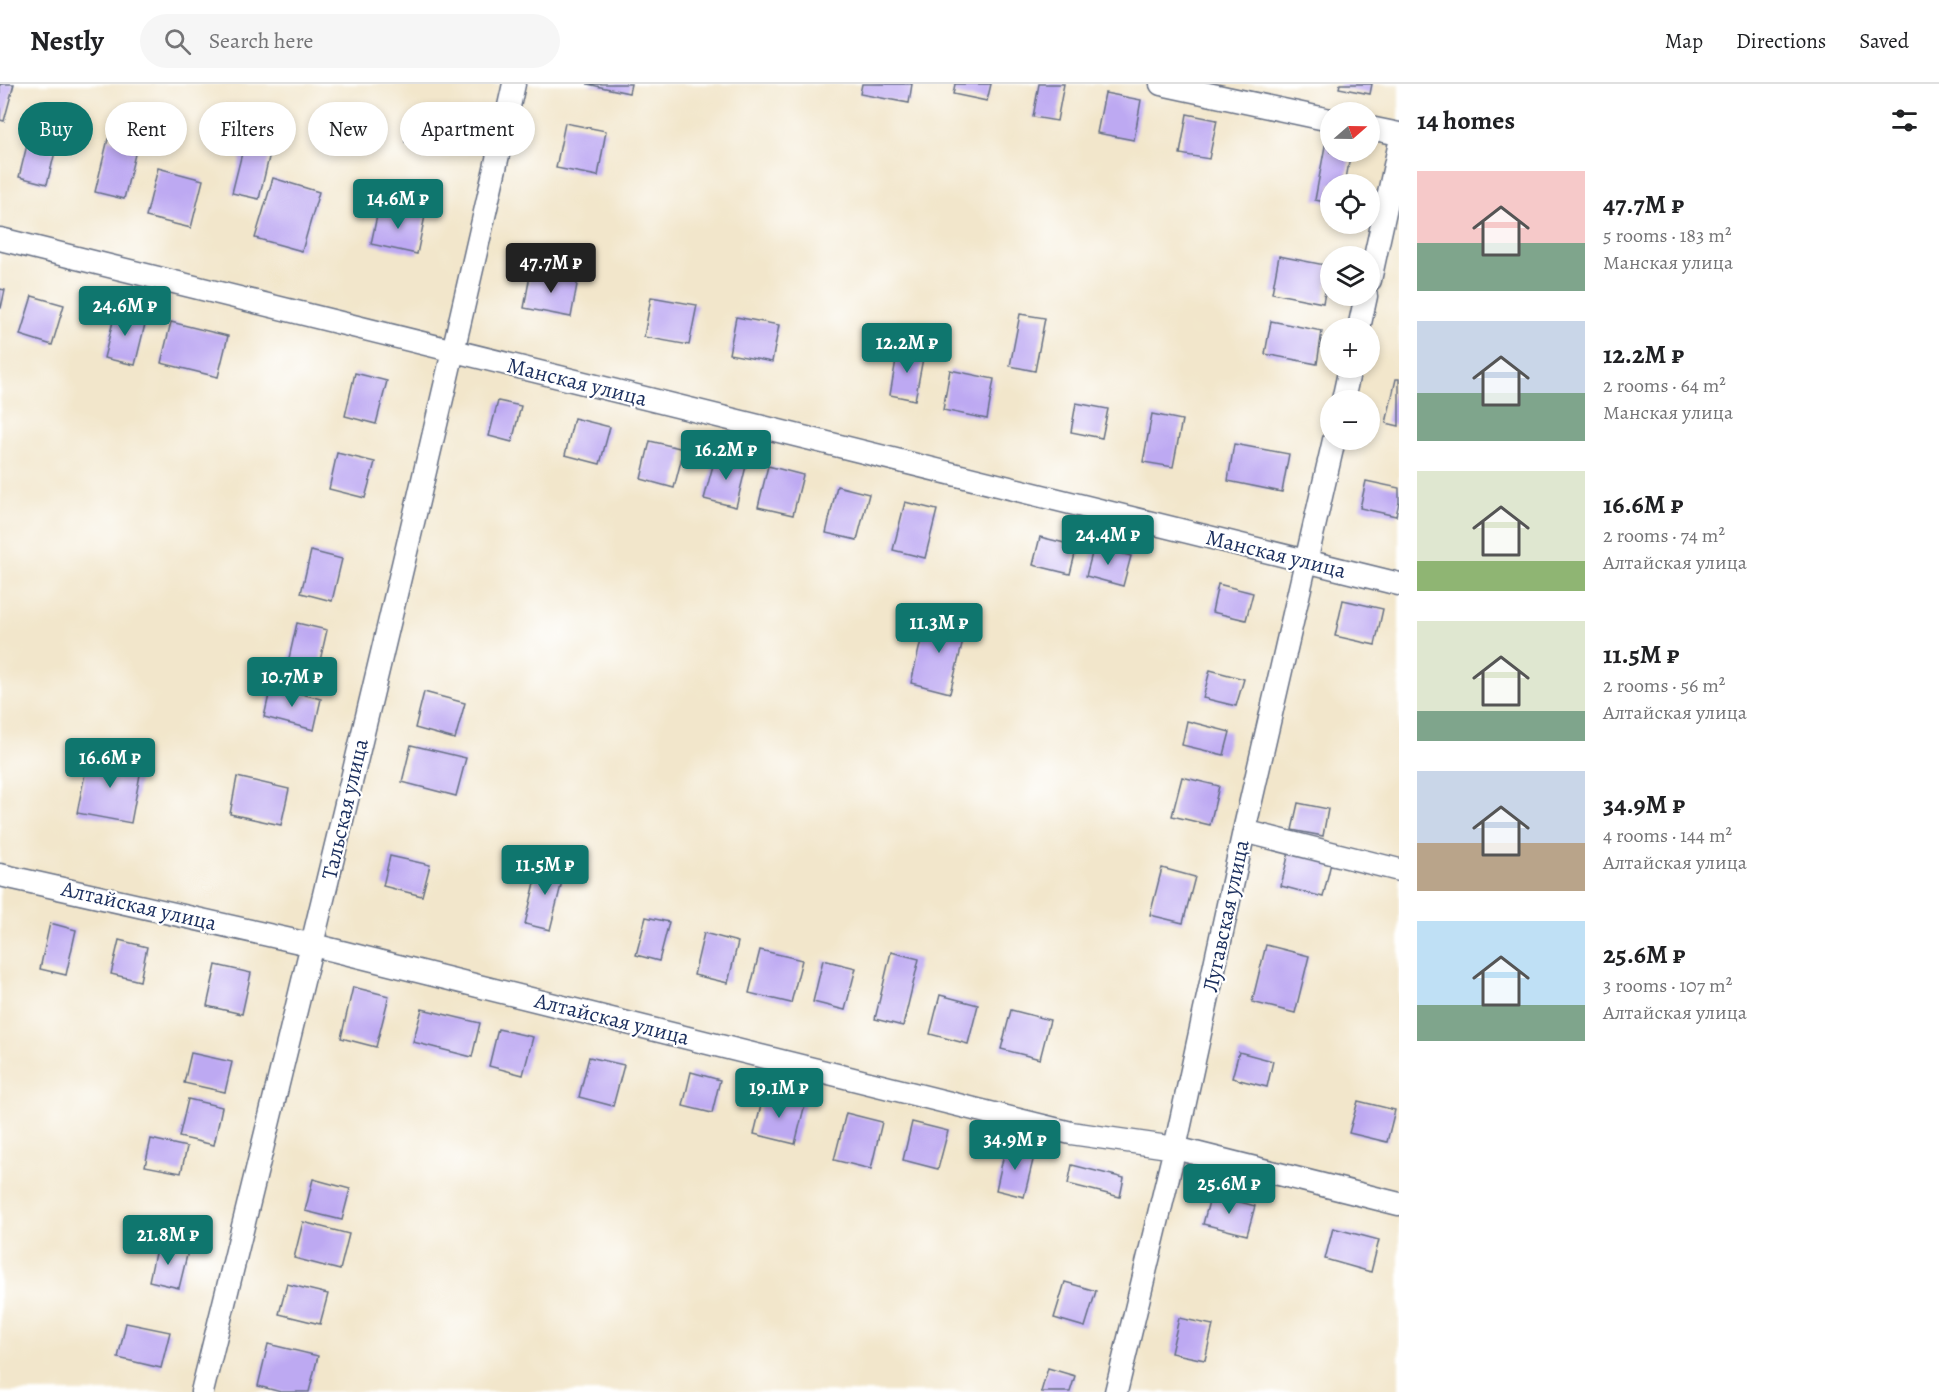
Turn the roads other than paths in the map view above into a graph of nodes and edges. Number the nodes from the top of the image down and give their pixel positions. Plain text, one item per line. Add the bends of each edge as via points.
1 (514, 84) edge
2 (1161, 84) edge
3 (1320, 118) edge
4 (1380, 130) edge
5 (1399, 134) edge
6 (1398, 159) edge
7 (0, 239) edge
8 (1378, 246) edge
9 (454, 352) junction
10 (1332, 450) edge
11 (1307, 562) junction
12 (1399, 584) edge
13 (1244, 831) junction
14 (1399, 870) edge
15 (0, 875) edge
16 (313, 945) junction
17 (1175, 1148) junction
18 (1399, 1204) edge
19 (202, 1392) edge
20 (1116, 1392) edge

1 - 9 street, Тальская улица
2 - 3 street
4 - 5 street
6 - 8 street
7 - 9 street, Манская улица
9 - 11 street, Манская улица
9 - 16 street, Тальская улица
10 - 11 street, Лугавская улица
11 - 12 street, Манская улица
11 - 13 street, Лугавская улица
13 - 14 street
13 - 17 street, Лугавская улица
15 - 16 street, Алтайская улица
16 - 17 street, Алтайская улица via 1071,1133
16 - 19 street, Тальская улица
17 - 18 street, Алтайская улица
17 - 20 street, Лугавская улица

